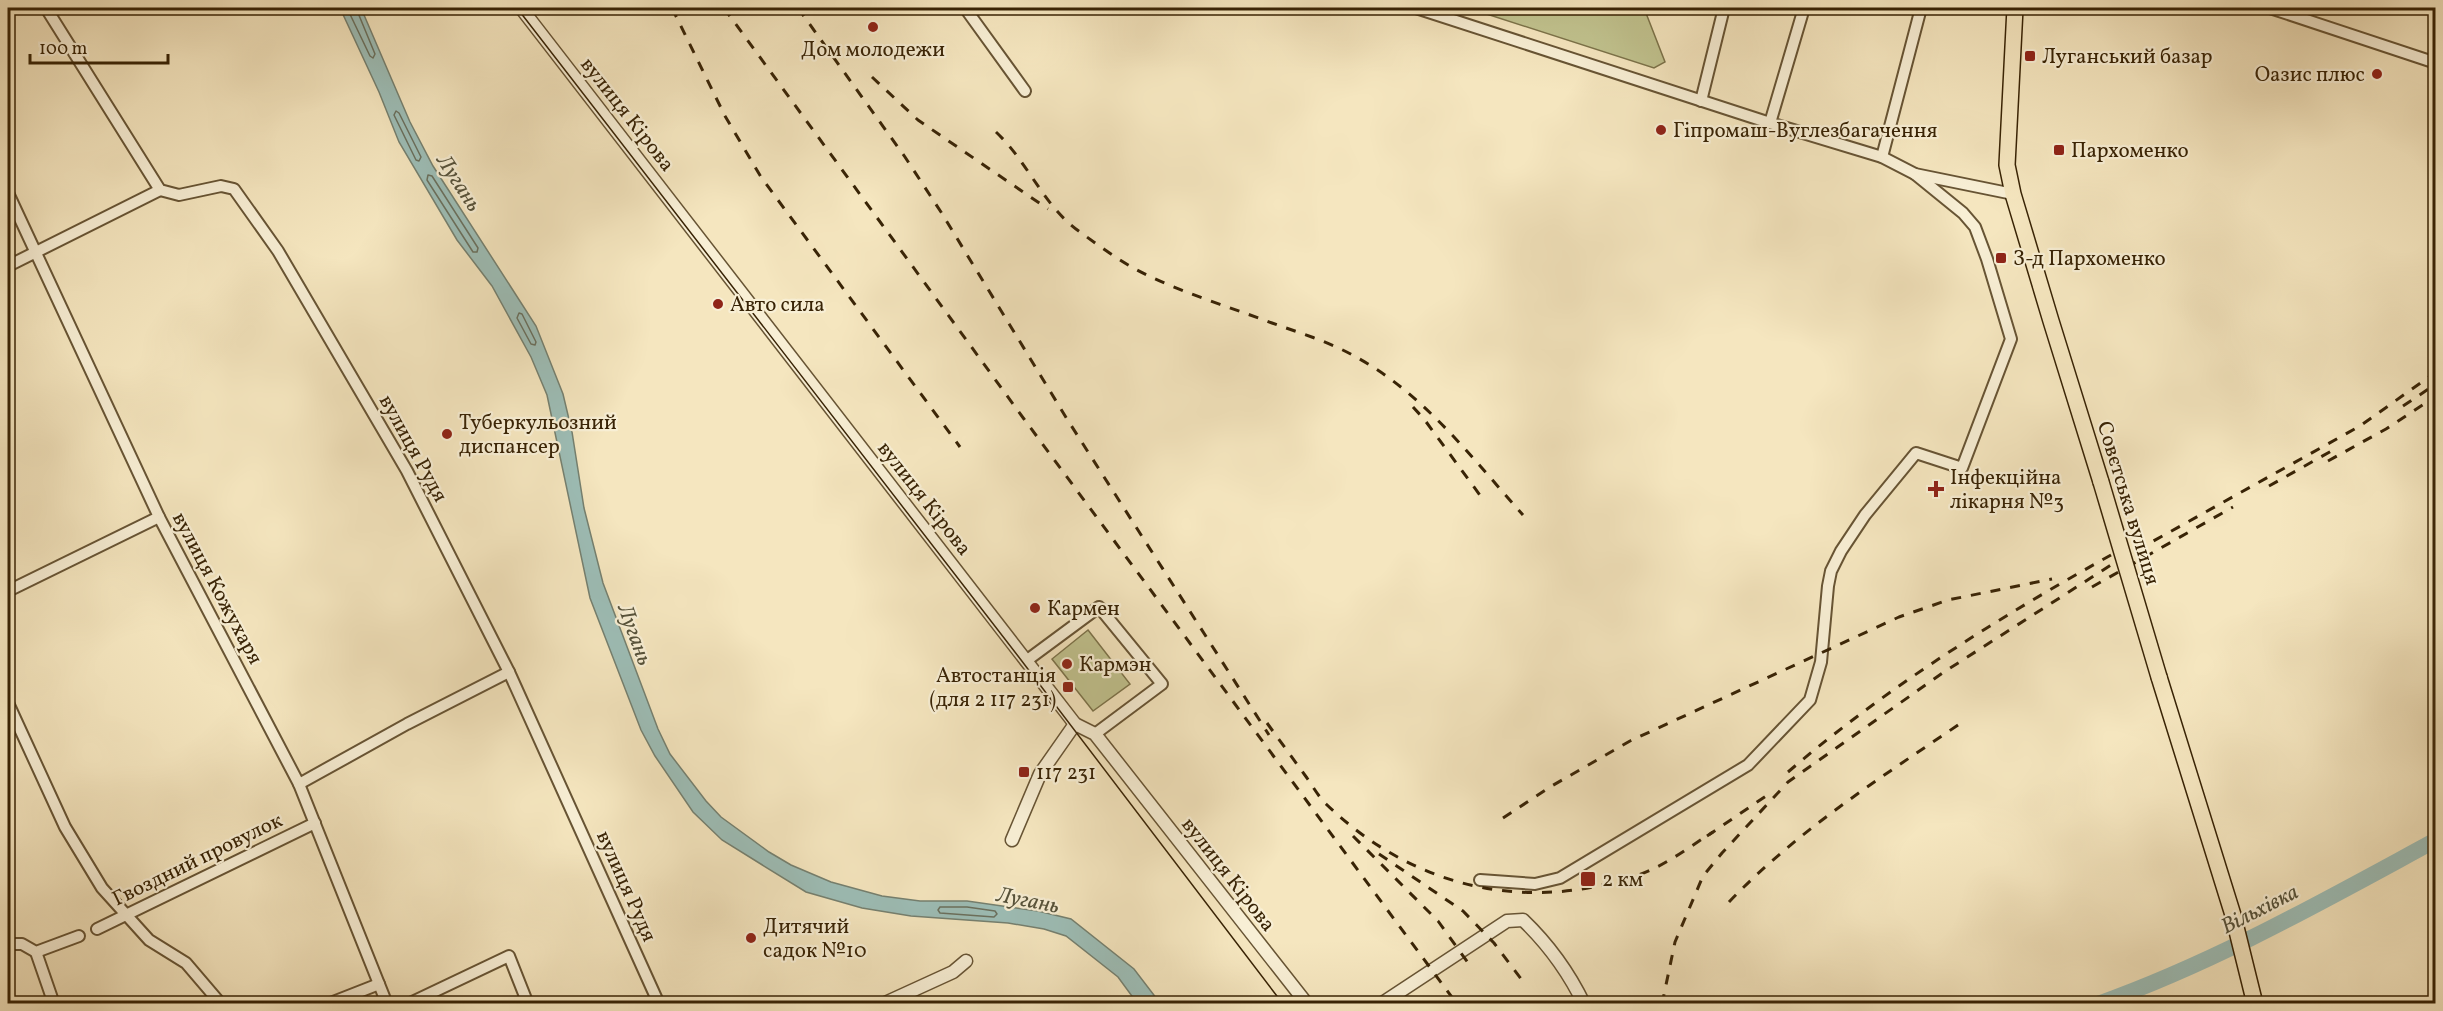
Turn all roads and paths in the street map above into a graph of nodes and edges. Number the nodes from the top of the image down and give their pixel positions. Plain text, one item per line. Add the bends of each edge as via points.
1 (46, 8) edge
2 (521, 8) edge
3 (965, 8) edge
4 (1416, 8) edge
5 (1724, 8) edge
6 (1804, 8) edge
7 (1921, 8) edge
8 (2014, 8) edge
9 (2270, 8) edge
10 (2307, 8) edge
11 (2298, 17) junction
12 (2436, 63) edge
13 (1025, 91) dead end
14 (1701, 100) junction
15 (1770, 123) junction
16 (1882, 157) junction
17 (1915, 174) junction
18 (160, 190) junction
19 (8, 193) edge
20 (2013, 194) junction
21 (36, 253) junction
22 (8, 266) edge
23 (159, 517) junction
24 (8, 591) edge
25 (1026, 661) junction
26 (509, 672) junction
27 (8, 703) edge
28 (1075, 724) junction
29 (1095, 734) junction
30 (299, 784) junction
31 (315, 823) junction
32 (1012, 840) dead end
33 (1480, 880) dead end
34 (125, 915) junction
35 (97, 929) dead end
36 (79, 936) dead end
37 (8, 944) edge
38 (36, 951) junction
39 (966, 961) dead end
40 (379, 984) junction
41 (54, 1004) edge
42 (221, 1004) edge
43 (328, 1004) edge
44 (387, 1004) edge
45 (408, 1004) edge
46 (528, 1004) edge
47 (659, 1004) edge
48 (883, 1004) edge
49 (1307, 1004) edge
50 (1381, 1004) edge
51 (1584, 1004) edge
52 (2255, 1004) edge

1 - 18 street
2 - 25 street, вулиця Кірова
3 - 13 street
4 - 14 street
5 - 14 street
6 - 15 street
7 - 16 street
8 - 20 main road, Совєтська вулиця via 2007,165
9 - 11 street
10 - 11 street
11 - 12 street
14 - 15 street
15 - 16 street
16 - 17 street
17 - 20 street
17 - 33 street via 1975,227 2012,339 1962,468 1916,453 1865,515 1831,572 1821,662 1810,700 1748,765 1560,878 1535,884
18 - 21 street
18 - 26 street, вулиця Рудя via 179,195 221,186 234,189 278,251 407,471
19 - 21 street, вулиця Кожухаря
20 - 52 main road, Совєтська вулиця, bridge via 2233,915
21 - 22 street
21 - 23 street, вулиця Кожухаря
23 - 24 street
23 - 30 street, вулиця Кожухаря
25 - 28 street, вулиця Кірова
25 - 29 street via 1099,607 1162,684
26 - 30 street
26 - 47 street, вулиця Рудя
27 - 34 street via 65,827 102,888
28 - 29 street, вулиця Кірова
28 - 32 street via 1040,774
29 - 49 street, вулиця Кірова
30 - 31 street, вулиця Кожухаря
31 - 34 street, Гвоздний провулок
31 - 40 street, вулиця Кожухаря
34 - 35 street, Гвоздний провулок
34 - 42 street via 149,940 186,963
36 - 38 street
37 - 38 street via 22,944
38 - 41 street
39 - 48 street via 953,972
40 - 43 street
40 - 44 street, вулиця Кожухаря
45 - 46 street via 509,956
50 - 51 street via 1507,921 1523,920 1574,982

